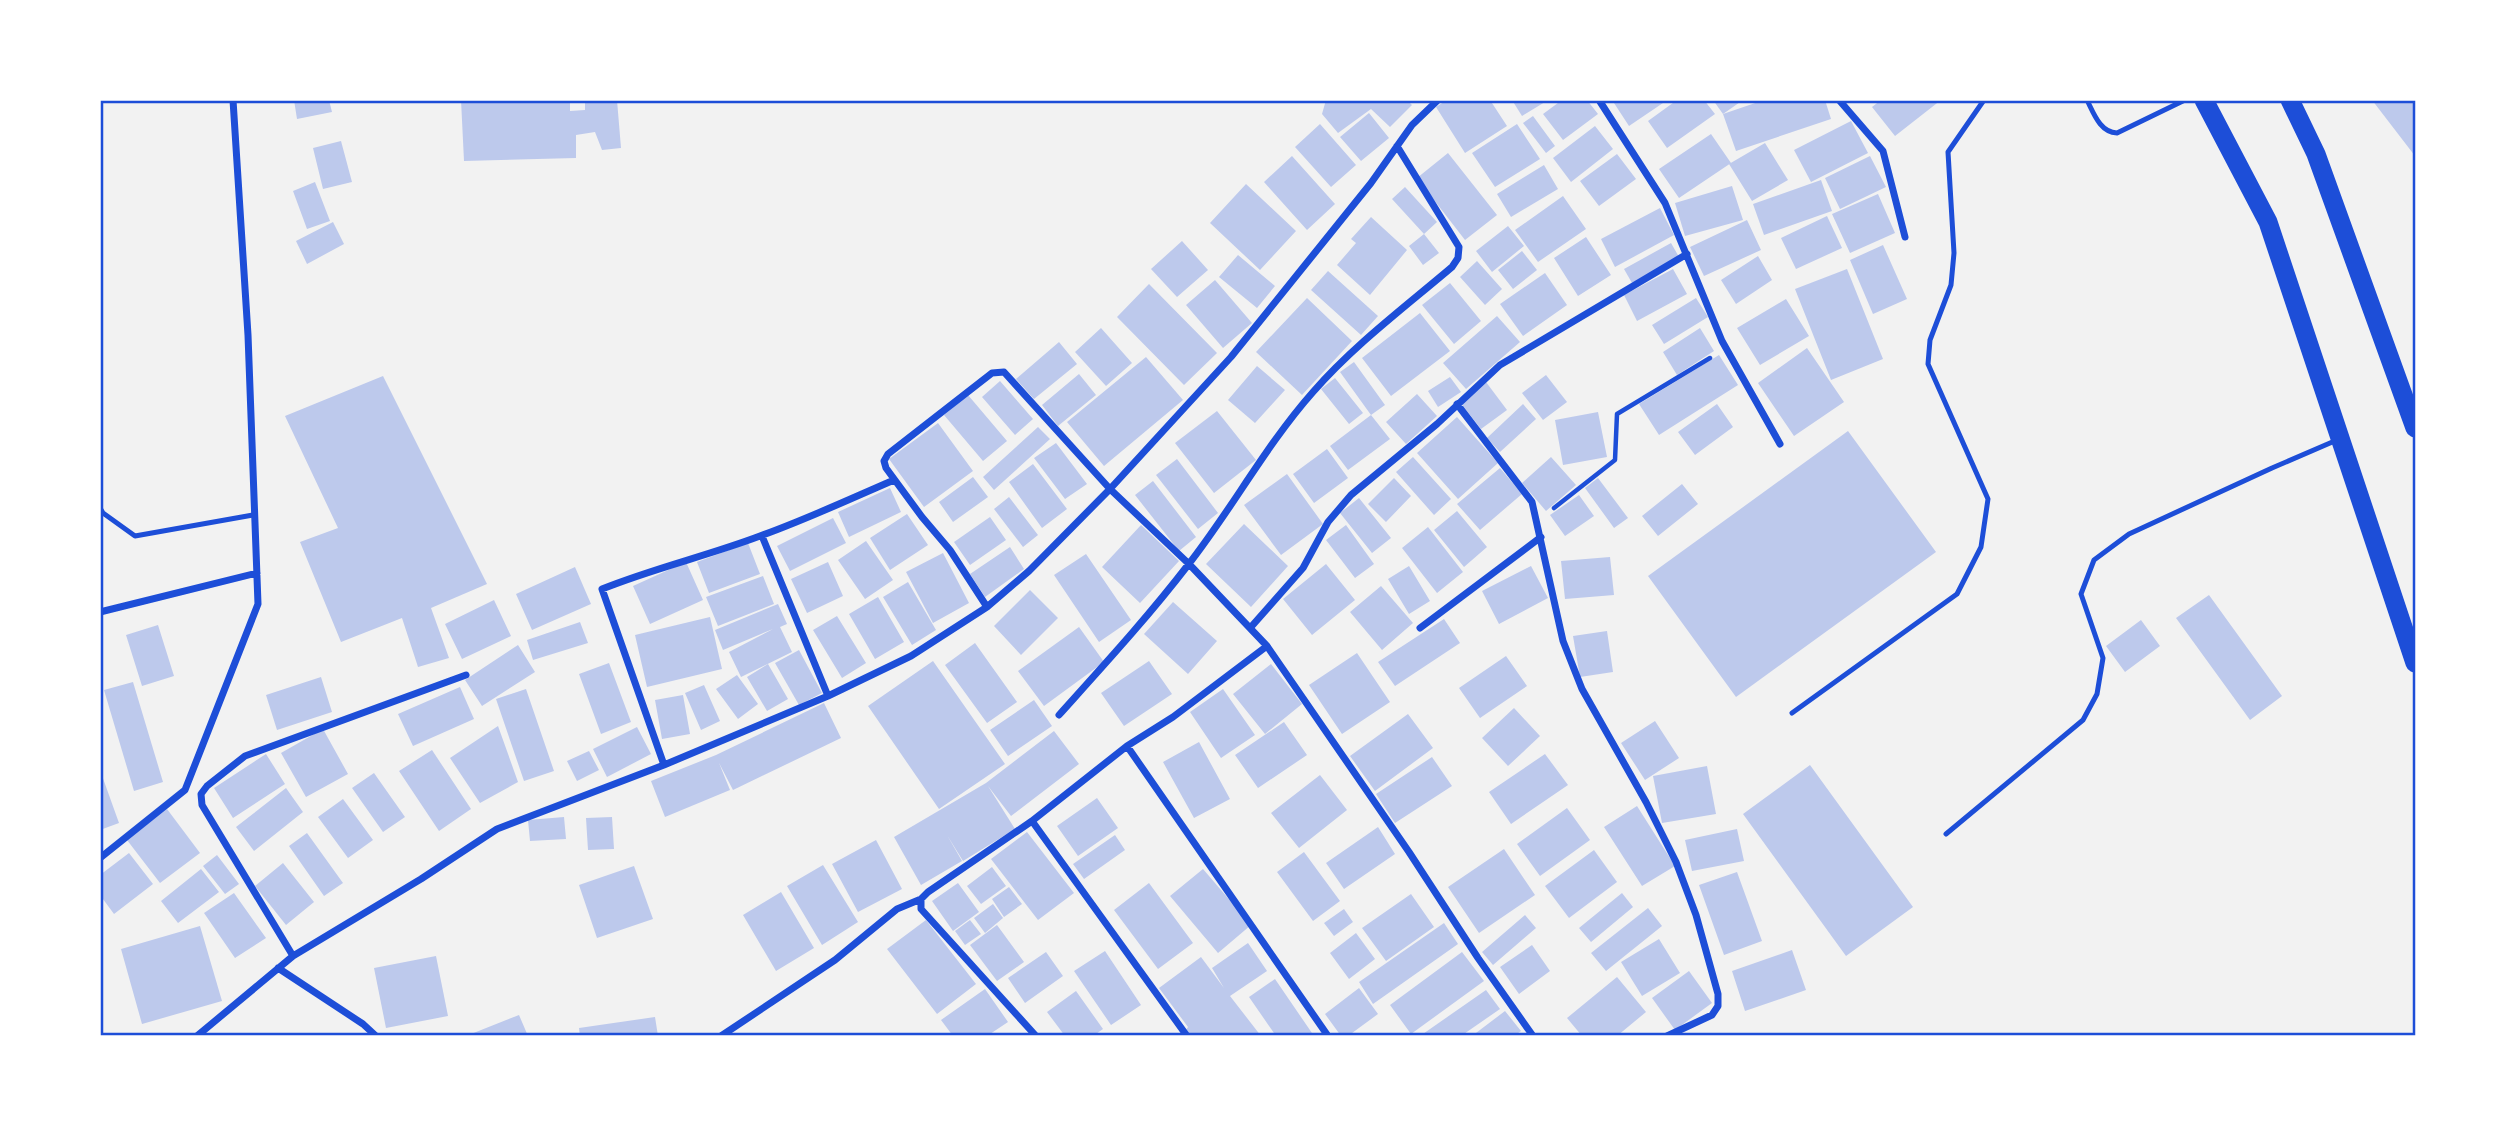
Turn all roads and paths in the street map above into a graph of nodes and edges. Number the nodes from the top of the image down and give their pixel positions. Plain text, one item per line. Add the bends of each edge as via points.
1 (233, 100) edge
2 (1438, 100) edge
3 (1599, 100) edge
4 (1839, 100) edge
5 (1984, 100) edge
6 (2087, 100) edge
7 (2185, 100) edge
8 (2204, 100) edge
9 (2290, 100) edge
10 (1397, 146) junction
11 (1905, 237) dead end
12 (1687, 254) junction
13 (1726, 348) junction
14 (1457, 404) junction
15 (2415, 428) edge
16 (2340, 439) junction
17 (1780, 444) dead end
18 (894, 480) junction
19 (1110, 489) junction
20 (100, 508) edge
21 (253, 515) junction
22 (1538, 522) junction
23 (762, 536) junction
24 (1541, 537) junction
25 (1189, 564) junction
26 (257, 573) junction
27 (987, 607) junction
28 (100, 612) edge
29 (1251, 627) junction
30 (1420, 628) dead end
31 (1267, 646) junction
32 (2415, 663) edge
33 (466, 675) dead end
34 (828, 696) junction
35 (1791, 713) dead end
36 (1059, 715) dead end
37 (1127, 746) junction
38 (664, 765) junction
39 (1032, 821) junction
40 (1946, 834) dead end
41 (100, 858) edge
42 (921, 899) junction
43 (293, 956) junction
44 (278, 968) junction
45 (197, 1036) edge
46 (376, 1036) edge
47 (721, 1036) edge
48 (1036, 1036) edge
49 (1187, 1036) edge
50 (1328, 1036) edge
51 (1533, 1036) edge
52 (1667, 1036) edge

1 - 21 street via 248,335
2 - 10 street
3 - 12 street via 1665,203
4 - 11 street via 1883,151
5 - 35 lane via 1948,152 1955,253 1951,285 1930,340 1928,365 1989,499 1981,547 1957,594
6 - 7 lane via 2102,127 2118,133
8 - 16 highway via 2268,222
9 - 15 highway via 2316,154
10 - 19 street via 1231,357
10 - 25 street via 1459,247 1458,258 1315,390
12 - 13 street
12 - 14 street via 1500,365
13 - 17 street
13 - 22 path via 1616,414 1615,460
14 - 22 street via 1532,502
14 - 29 street via 1351,495 1303,568
16 - 32 highway
16 - 40 lane via 2129,534 2094,560 2081,594 2103,658 2097,694 2083,720
18 - 19 street via 885,458 992,373 1004,372
18 - 23 street
18 - 27 street via 950,550
19 - 25 street
19 - 27 street
20 - 21 lane via 135,536
21 - 26 street
22 - 24 street
23 - 34 street
23 - 38 street via 602,589
24 - 30 street
24 - 52 street via 1572,665 1676,862 1718,994 1712,1015
25 - 29 street
25 - 36 street
26 - 28 street
26 - 41 street via 258,604 185,790
27 - 34 street via 911,656
29 - 31 street
31 - 37 street
31 - 51 street
33 - 43 street via 245,756 201,794 202,805
34 - 38 street
37 - 39 street
37 - 50 street
38 - 43 street via 497,829
39 - 42 street
39 - 49 street
42 - 47 street via 897,909 835,960
42 - 48 street via 921,909
43 - 44 street
44 - 45 street
44 - 46 street

